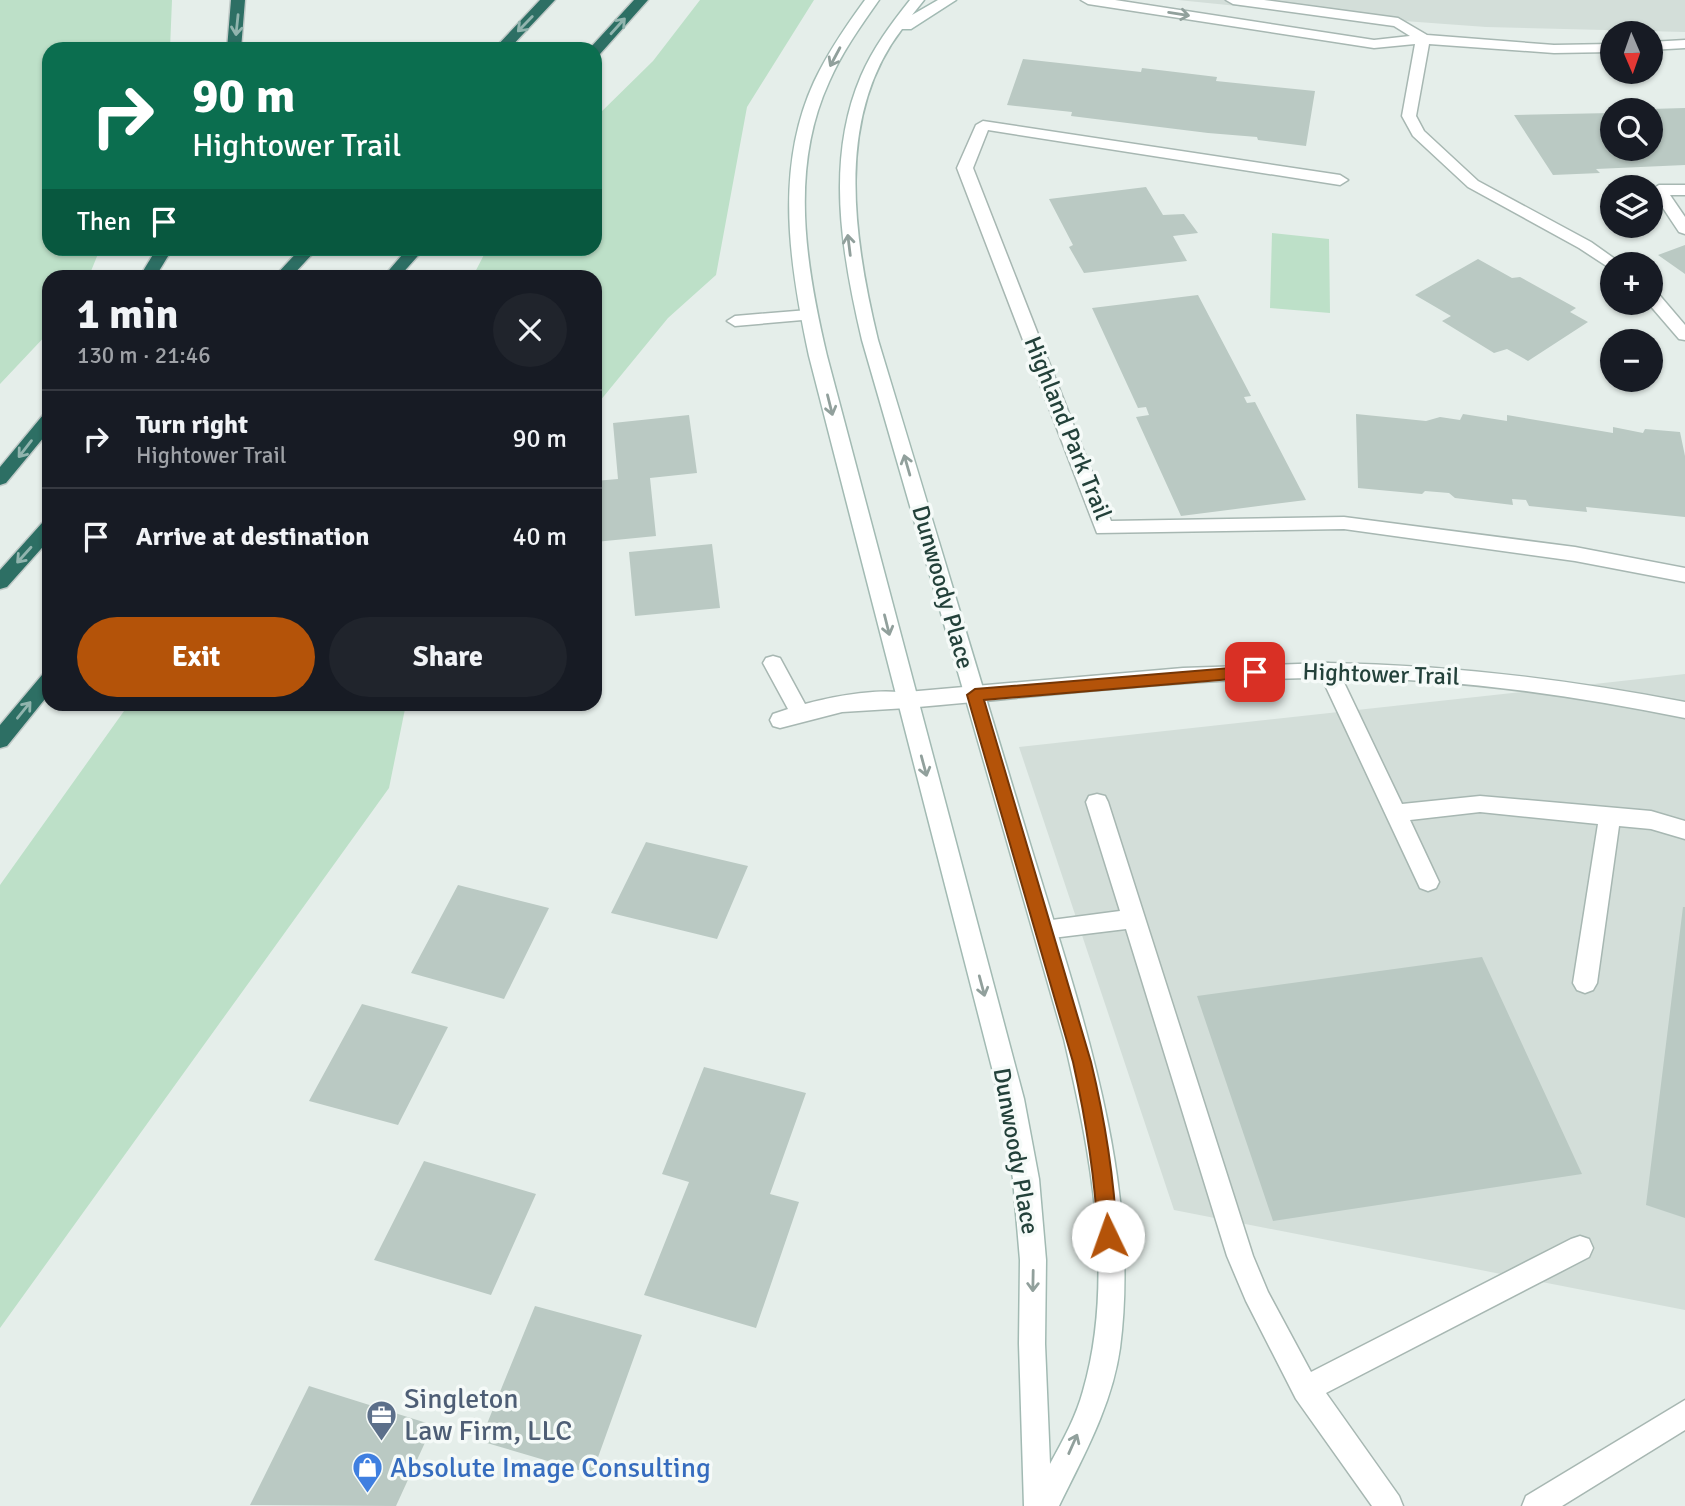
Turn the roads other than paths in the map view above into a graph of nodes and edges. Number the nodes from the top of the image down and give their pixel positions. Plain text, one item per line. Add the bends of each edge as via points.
1 (238, 0) edge
2 (548, 0) edge
3 (641, 0) edge
4 (872, 0) edge
5 (917, 0) edge
6 (949, 0) edge
7 (1088, 0) edge
8 (1233, 0) edge
9 (1423, 39) junction
10 (888, 40) junction
11 (235, 42) edge
12 (508, 42) edge
13 (602, 43) edge
14 (1685, 44) edge
15 (1663, 46) edge
16 (1600, 48) edge
17 (1340, 180) dead end
18 (1685, 190) edge
19 (1685, 229) edge
20 (1600, 255) edge
21 (302, 256) edge
22 (410, 256) edge
23 (289, 270) edge
24 (397, 270) edge
25 (1663, 310) edge
26 (808, 315) junction
27 (735, 321) dead end
28 (1684, 333) edge
29 (42, 428) edge
30 (0, 479) edge
31 (42, 536) edge
32 (1685, 575) edge
33 (0, 582) edge
34 (773, 663) dead end
35 (1328, 670) junction
36 (42, 689) edge
37 (975, 695) junction
38 (907, 700) junction
39 (1685, 710) edge
40 (800, 713) junction
41 (780, 720) dead end
42 (0, 740) edge
43 (1097, 802) dead end
44 (1395, 813) junction
45 (1611, 816) junction
46 (1685, 830) edge
47 (1428, 882) dead end
48 (1134, 919) junction
49 (1044, 930) junction
50 (1584, 983) dead end
51 (1580, 1248) dead end
52 (1306, 1389) junction
53 (1685, 1414) edge
54 (1038, 1506) edge
55 (1044, 1506) edge
56 (1389, 1506) edge
57 (1536, 1506) edge

1 -> 11 highway
2 -> 12 highway
13 -> 3 highway
4 -> 26 street, Dunwoody Place via 824,77 806,127 796,177 796,240
5 - 10 street, Dunwoody Place
6 - 10 street
7 -> 9 street via 1374,44
8 - 9 street via 1398,22
9 - 16 street
9 - 20 street via 1409,116 1418,133 1473,184
37 -> 10 street, Dunwoody Place via 870,340 851,259 846,221 849,154 866,84
14 - 15 street
17 - 32 street, Highland Park Trail via 983,125 965,168 1104,528 1345,523 1575,554
18 - 19 street via 1659,190
21 - 23 highway
22 - 24 highway
25 - 28 street
26 - 27 street
26 -> 38 street, Dunwoody Place
29 -> 30 highway
31 -> 33 highway
34 - 40 street
35 - 37 street, Hightower Trail via 1212,674
35 - 39 street, Hightower Trail via 1476,677 1603,693
35 - 44 street
42 -> 36 highway
37 - 38 street, Hightower Trail
37 - 49 street, Dunwoody Place
38 - 40 street, Hightower Trail via 852,701
38 -> 54 street, Dunwoody Place via 1012,1099 1026,1179 1034,1260
40 - 41 street, Hightower Trail
43 - 48 street
44 - 45 street via 1480,804
44 - 47 street
45 - 46 street via 1651,820
45 - 50 street
48 - 49 street
48 - 52 street via 1240,1256
55 -> 49 street, Dunwoody Place via 1097,1391 1109,1326 1105,1191 1095,1117
51 - 52 street
52 - 56 street
53 - 57 street

